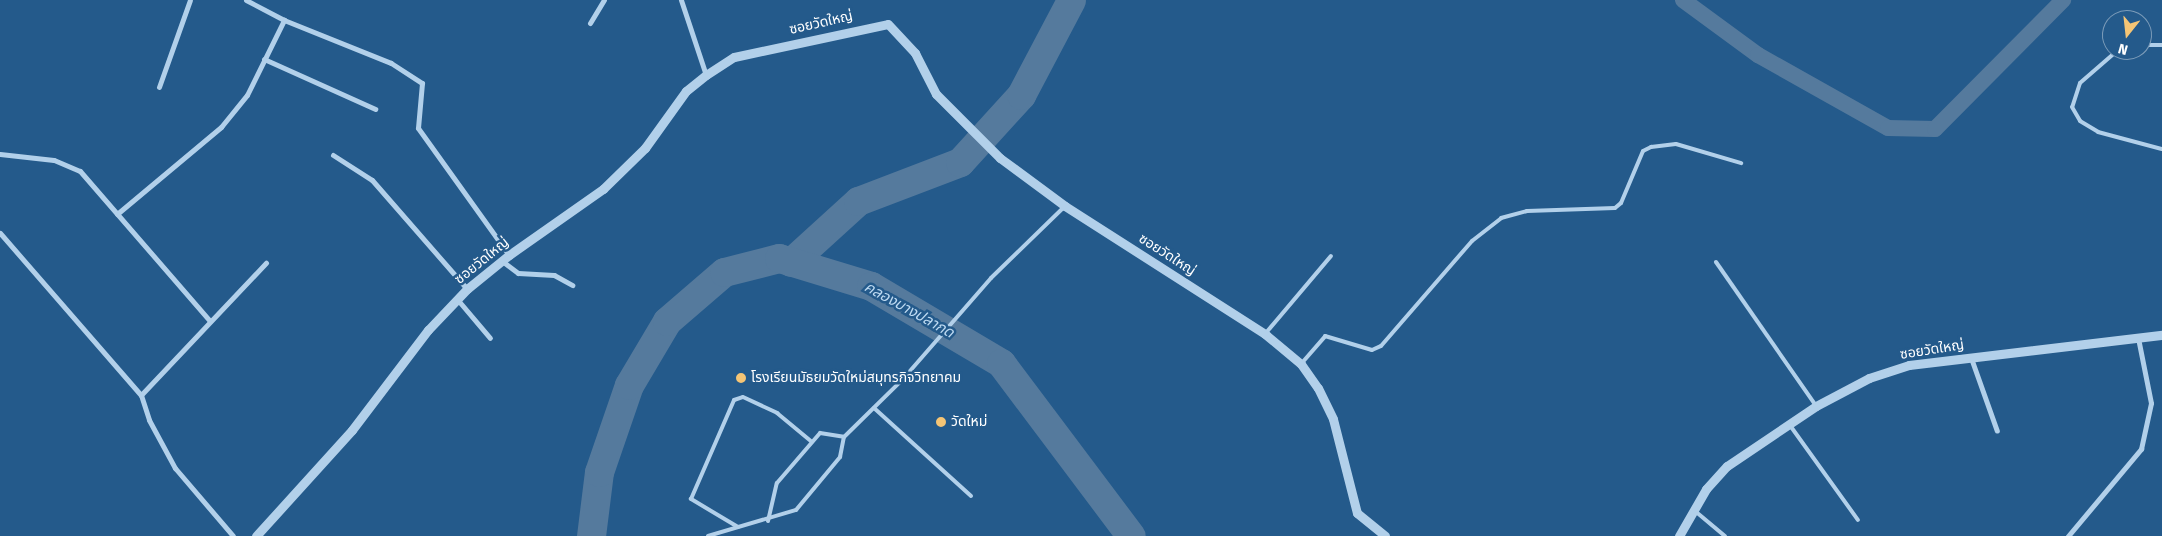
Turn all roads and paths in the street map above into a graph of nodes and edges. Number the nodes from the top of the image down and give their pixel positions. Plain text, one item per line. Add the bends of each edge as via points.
1 (190, 0) edge
2 (246, 0) edge
3 (604, 0) edge
4 (681, 0) edge
5 (284, 20) junction
6 (590, 23) dead end
7 (264, 59) junction
8 (2106, 60) edge
9 (706, 75) junction
10 (158, 87) dead end
11 (375, 109) dead end
12 (2162, 148) edge
13 (0, 154) edge
14 (333, 154) dead end
15 (1740, 164) dead end
16 (1064, 206) junction
17 (117, 214) junction
18 (0, 233) edge
19 (1331, 256) dead end
20 (505, 258) junction
21 (1716, 262) dead end
22 (266, 263) dead end
23 (572, 285) dead end
24 (467, 289) junction
25 (458, 299) junction
26 (210, 321) junction
27 (1266, 334) junction
28 (2162, 335) edge
29 (490, 338) dead end
30 (2138, 338) junction
31 (1971, 358) junction
32 (1301, 364) junction
33 (142, 394) junction
34 (1816, 406) junction
35 (874, 408) junction
36 (1789, 424) junction
37 (1997, 431) dead end
38 (844, 437) junction
39 (812, 442) junction
40 (971, 496) dead end
41 (1693, 510) junction
42 (1858, 520) dead end
43 (768, 521) junction
44 (738, 528) junction
45 (233, 536) edge
46 (256, 536) edge
47 (708, 536) edge
48 (1385, 536) edge
49 (1679, 536) edge
50 (1725, 536) edge
51 (2068, 536) edge

1 - 10 street
2 - 5 street
3 - 6 street
4 - 9 street
5 - 7 street
5 - 20 street via 366,51 422,83 420,130
7 - 11 street
7 - 17 street via 247,95 221,126
8 - 12 lane via 2080,83 2072,107 2080,121 2098,132
9 - 16 street, ซอยวัดใหญ่ via 734,57 888,24 915,53 936,94 1000,158
9 - 20 street, ซอยวัดใหญ่ via 686,92 644,148 604,189
13 - 17 street via 38,156 74,168
14 - 24 street via 372,180
15 - 32 lane via 1676,144 1651,147 1643,151 1621,203 1614,208 1527,212 1501,218 1472,241 1381,346 1372,350 1325,336
16 - 27 street, ซอยวัดใหญ่
16 - 35 lane via 991,278
17 - 26 street
18 - 33 street
19 - 27 lane
20 - 23 street via 518,273 554,276
20 - 24 street, ซอยวัดใหญ่
21 - 34 lane
22 - 26 street
24 - 25 street, ซอยวัดใหญ่
25 - 29 street
25 - 46 street, ซอยวัดใหญ่ via 428,330 352,430
26 - 33 street
27 - 32 street, ซอยวัดใหญ่
28 - 30 street, ซอยวัดใหญ่
30 - 31 street, ซอยวัดใหญ่
30 - 51 street via 2151,403 2141,449
31 - 34 street, ซอยวัดใหญ่ via 1909,365 1869,378
31 - 37 street
32 - 48 street, ซอยวัดใหญ่ via 1318,388 1333,419 1357,513
33 - 45 street via 149,420 175,468
34 - 36 street, ซอยวัดใหญ่
35 - 38 lane
35 - 40 lane
36 - 41 street, ซอยวัดใหญ่ via 1727,466
36 - 42 lane
38 - 39 lane via 820,432
38 - 43 lane via 840,457 796,510
39 - 43 lane via 777,483
39 - 44 lane via 777,413 743,397 734,400 691,499
41 - 49 street, ซอยวัดใหญ่
41 - 50 lane
43 - 44 lane
44 - 47 lane

